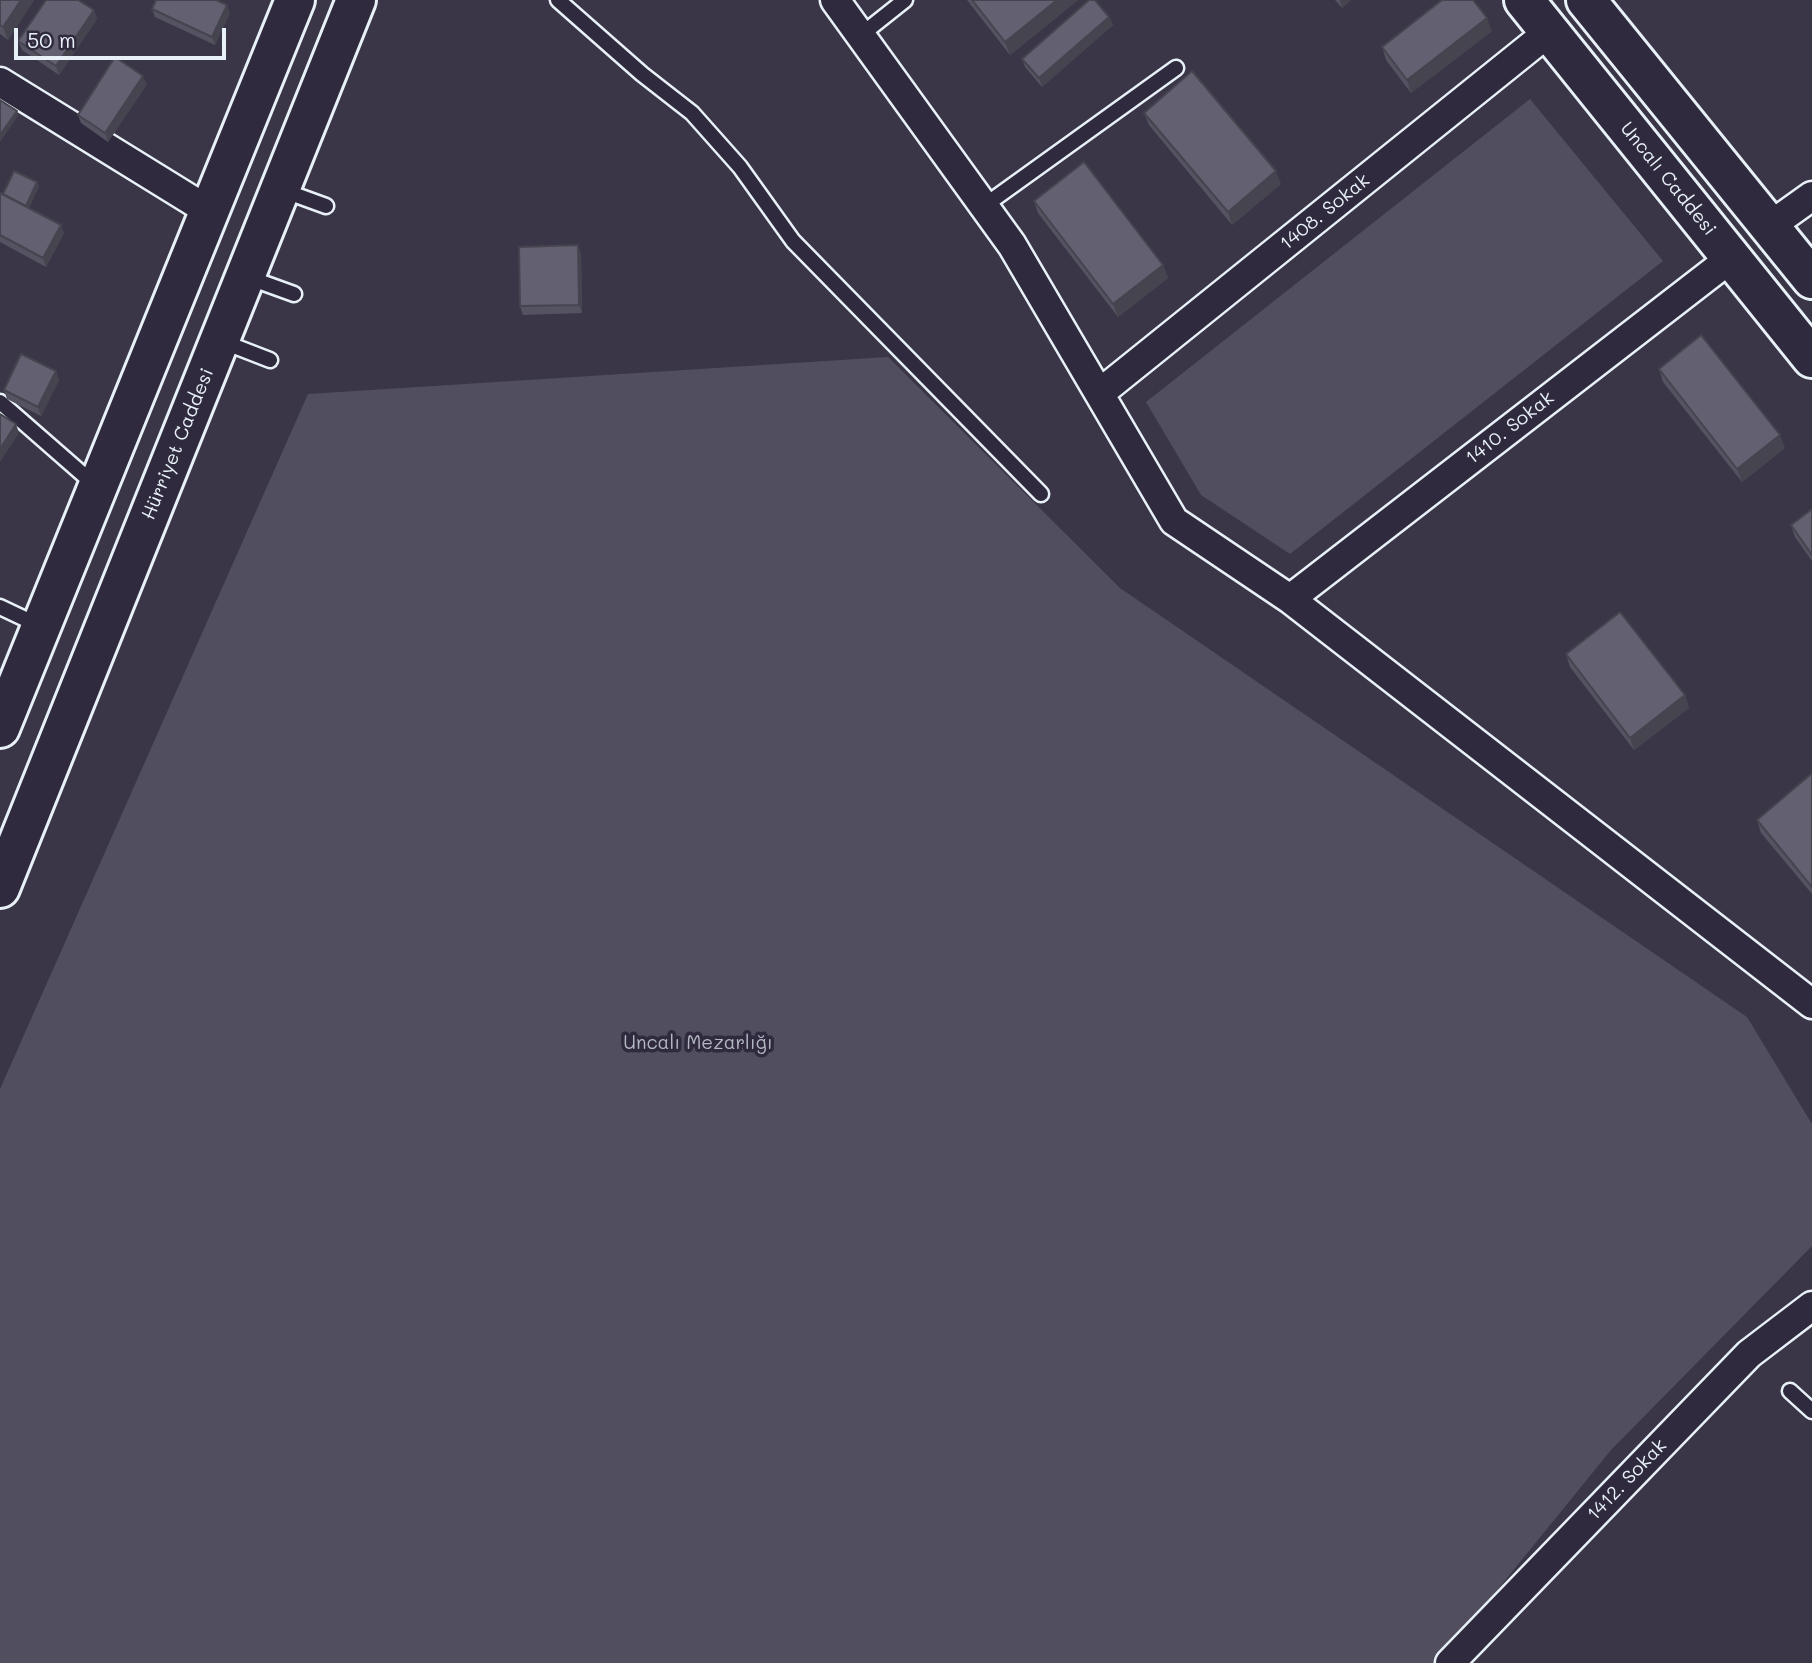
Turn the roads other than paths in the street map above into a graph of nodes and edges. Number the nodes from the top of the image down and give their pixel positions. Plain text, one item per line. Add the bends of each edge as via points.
1 (295, 0) edge
2 (356, 0) edge
3 (558, 0) edge
4 (835, 0) edge
5 (905, 0) edge
6 (1524, 0) edge
7 (1595, 3) edge
8 (1550, 31) junction
9 (861, 35) junction
10 (1176, 68) dead end
11 (0, 82) edge
12 (280, 190) junction
13 (1812, 196) edge
14 (326, 206) dead end
15 (984, 206) junction
16 (209, 211) junction
17 (1770, 226) junction
18 (1731, 258) junction
19 (246, 277) junction
20 (1812, 279) edge
21 (294, 294) dead end
22 (220, 341) junction
23 (1812, 358) edge
24 (270, 360) dead end
25 (1100, 393) junction
26 (0, 402) edge
27 (98, 485) junction
28 (1041, 494) dead end
29 (1290, 599) junction
30 (0, 607) edge
31 (41, 627) junction
32 (0, 728) edge
33 (0, 888) edge
34 (1812, 1004) edge
35 (1812, 1306) edge
36 (1790, 1391) dead end
37 (1812, 1411) edge
38 (1450, 1663) edge

1 - 16 main road
2 - 12 main road, Hürriyet Caddesi
3 - 28 lane via 692,113 740,167 793,240
4 - 9 street
5 - 9 lane
6 - 8 main road, Uncalı Caddesi
7 - 17 main road
8 - 18 main road, Uncalı Caddesi
8 - 25 street, 1408. Sokak
9 - 15 street
10 - 15 lane
11 - 16 street
12 - 14 lane
12 - 19 main road, Hürriyet Caddesi
13 - 17 street
15 - 25 street
16 - 27 main road
17 - 20 main road
18 - 23 main road, Uncalı Caddesi
18 - 29 street, 1410. Sokak
19 - 21 lane
19 - 22 main road, Hürriyet Caddesi
22 - 24 lane
22 - 33 main road, Hürriyet Caddesi
25 - 29 street via 1174,521
26 - 27 lane
27 - 31 main road
29 - 34 street
30 - 31 lane
31 - 32 main road
35 - 38 street, 1412. Sokak via 1749,1354
36 - 37 lane

